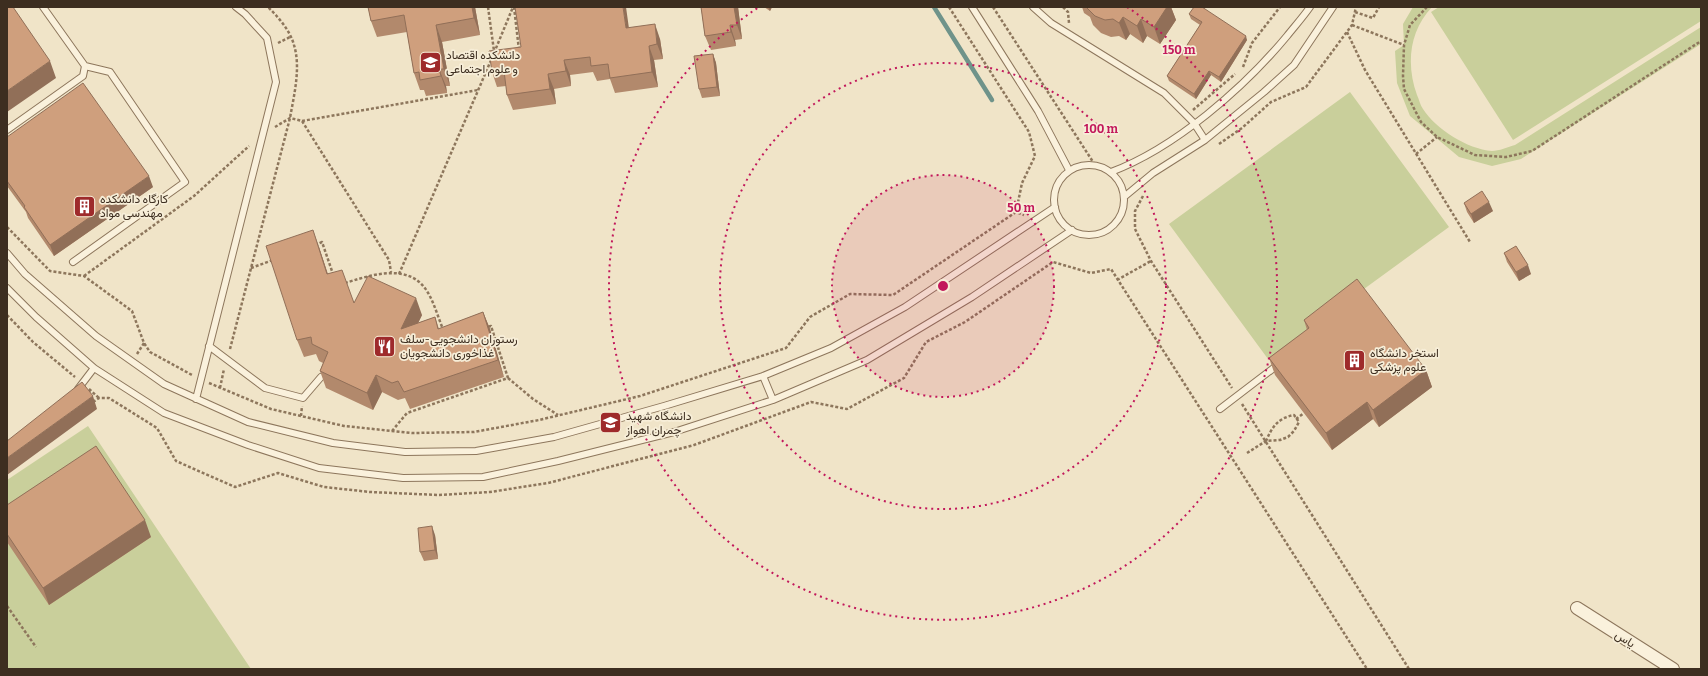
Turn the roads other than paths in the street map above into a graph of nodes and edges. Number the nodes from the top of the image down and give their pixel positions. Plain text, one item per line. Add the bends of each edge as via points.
1 (43, 7) edge
2 (236, 7) edge
3 (972, 7) edge
4 (1033, 7) edge
5 (1310, 7) edge
6 (1333, 7) edge
7 (85, 66) junction
8 (1194, 123) junction
9 (7, 130) edge
10 (1205, 140) junction
11 (1070, 170) junction
12 (1111, 172) junction
13 (1124, 197) junction
14 (1055, 207) junction
15 (1072, 230) junction
16 (7, 253) edge
17 (73, 262) dead end
18 (7, 288) edge
19 (209, 346) junction
20 (1282, 362) edge
21 (94, 368) junction
22 (763, 376) junction
23 (321, 377) edge
24 (72, 393) edge
25 (196, 399) junction
26 (773, 400) junction
27 (1220, 409) dead end
28 (1577, 608) dead end
29 (1673, 669) edge

1 - 7 lane
2 - 19 lane via 267,38 276,82
3 - 11 lane via 1038,111
4 - 8 lane via 1051,23 1164,93
5 - 8 lane via 1266,61 1226,99
6 - 10 lane via 1294,65
7 - 9 lane via 82,76
7 - 17 lane via 110,72 185,182
8 - 10 lane
8 - 12 lane via 1133,164
10 - 13 lane via 1153,173
11 - 12 lane via 1094,165 1102,166
11 - 14 lane via 1061,178 1056,188
12 - 13 lane via 1119,181
13 - 15 lane via 1122,213 1116,223 1106,231 1095,235 1083,235
14 - 15 lane via 1062,223
14 - 22 lane via 905,307 831,348
15 - 26 lane via 972,297 867,360
16 - 25 lane via 25,274 96,336 164,384
18 - 21 lane
19 - 23 lane via 265,388 303,398
19 - 25 lane
20 - 27 lane
21 - 24 lane
21 - 26 lane via 164,413 248,445 319,468 403,478 483,477 674,432
22 - 25 lane via 554,437 476,451 405,452 333,443 248,422
22 - 26 lane
28 - 29 street, یاس

